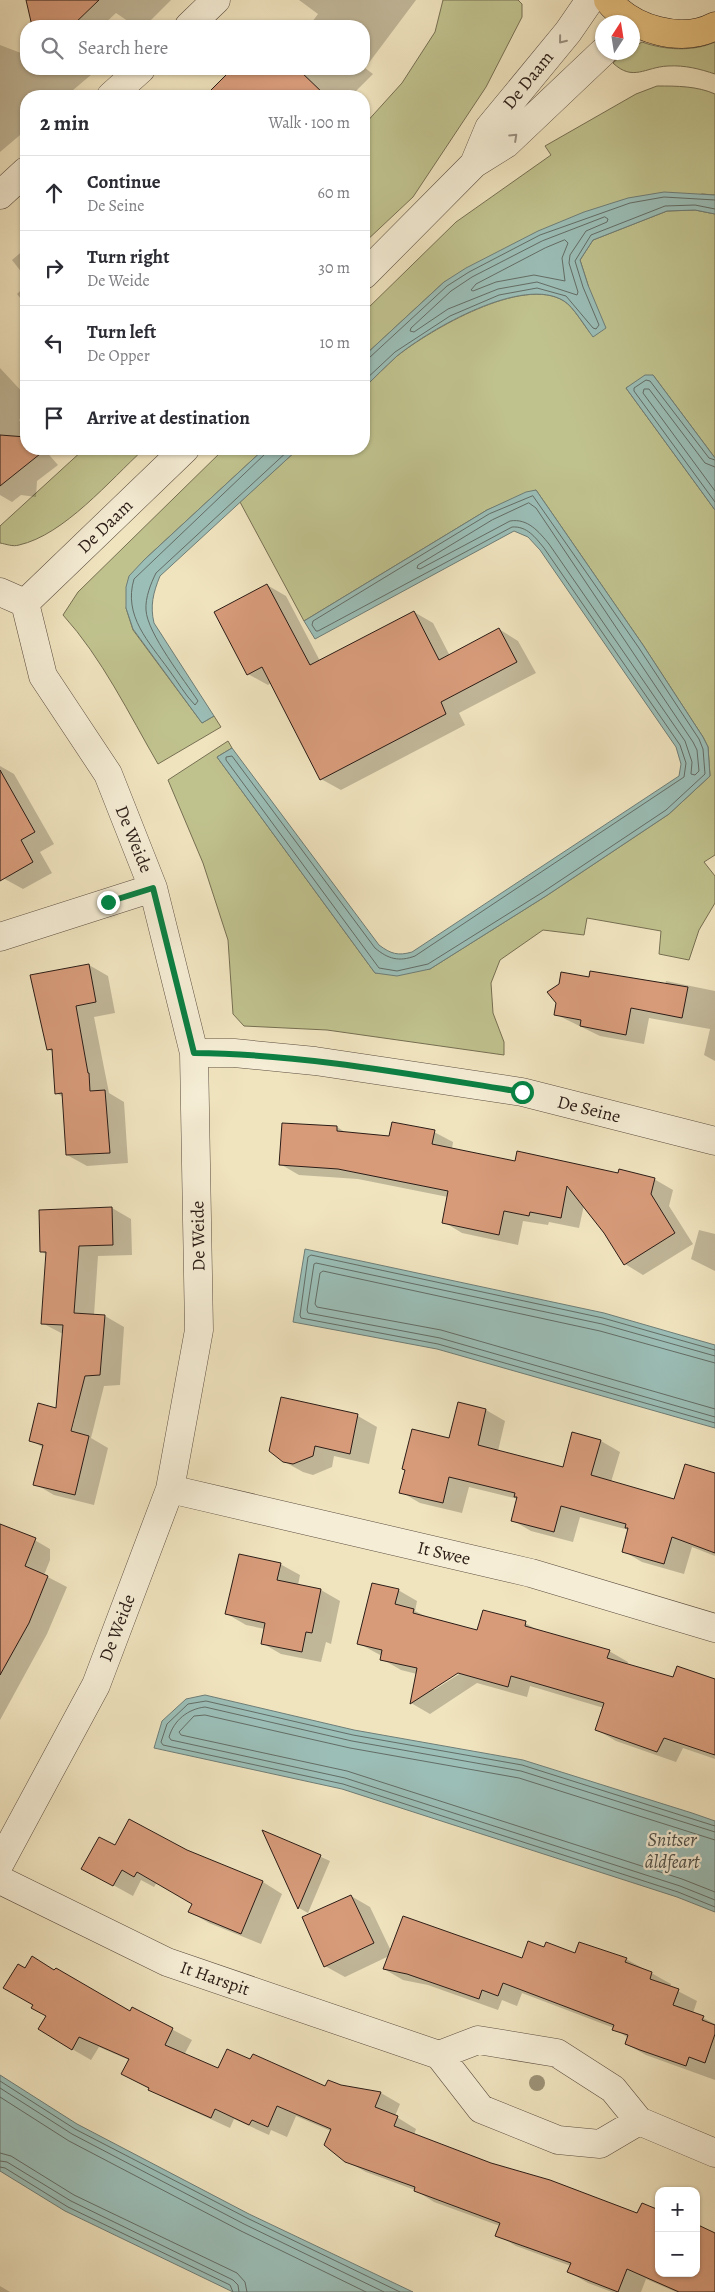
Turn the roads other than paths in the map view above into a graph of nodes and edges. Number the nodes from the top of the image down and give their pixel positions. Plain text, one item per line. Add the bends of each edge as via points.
1 (216, 0) edge
2 (590, 0) edge
3 (608, 0) edge
4 (624, 15) edge
5 (195, 20) edge
6 (640, 25) edge
7 (715, 26) edge
8 (595, 60) edge
9 (134, 75) edge
10 (117, 90) edge
11 (474, 164) junction
12 (20, 177) edge
13 (0, 195) edge
14 (370, 269) edge
15 (179, 455) edge
16 (0, 592) edge
17 (25, 603) junction
18 (153, 888) junction
19 (0, 937) edge
20 (194, 1053) junction
21 (715, 1141) edge
22 (170, 1489) junction
23 (715, 1628) edge
24 (0, 1863) edge
25 (0, 1880) edge
26 (438, 2055) junction
27 (639, 2121) junction
28 (715, 2153) edge

1 - 5 street
2 -> 11 street, De Daam via 568,32 489,128
3 - 4 main road
6 - 7 main road via 670,33
11 -> 8 street, De Daam via 506,144
9 - 10 street
11 - 14 street, De Daam
12 - 13 street
15 - 17 street, De Daam
16 - 17 street
17 - 18 street, De Weide via 43,676 108,774
18 - 19 street
18 - 20 street, De Weide
20 - 21 street, De Seine via 234,1053 315,1061 522,1092
20 - 22 street, De Weide via 200,1330
22 - 23 street, It Swee via 531,1573
22 - 24 street, De Weide via 96,1684
25 - 26 street, It Harspit via 167,1962
26 - 27 street via 478,2040 557,2053 613,2088
26 - 27 street via 481,2109 558,2140 600,2144
27 - 28 street

